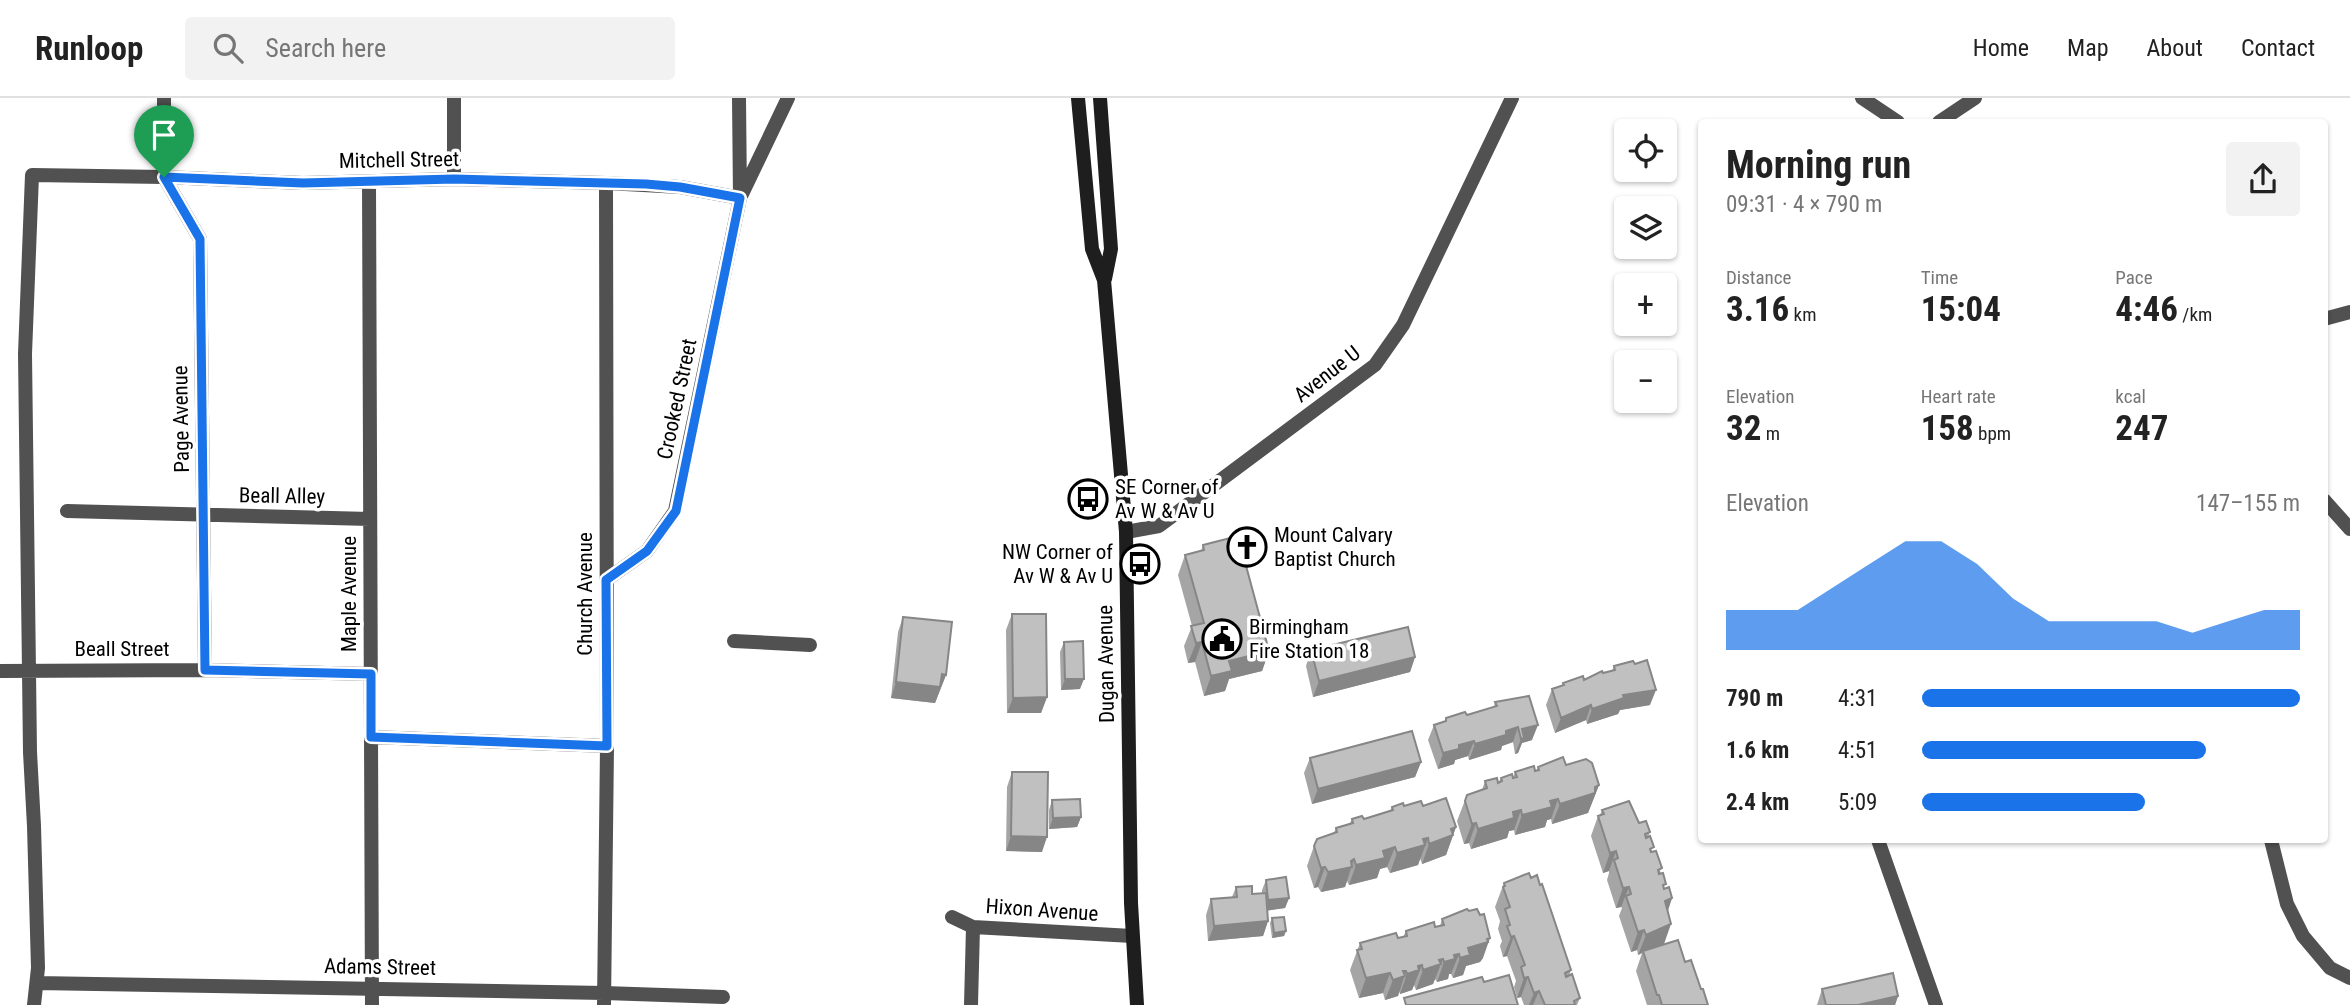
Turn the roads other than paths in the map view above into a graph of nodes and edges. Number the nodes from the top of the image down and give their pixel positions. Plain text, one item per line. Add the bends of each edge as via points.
1 (164, 98) edge
2 (454, 98) edge
3 (739, 98) edge
4 (788, 98) edge
5 (1078, 98) edge
6 (1100, 98) edge
7 (1512, 98) edge
8 (1862, 98) edge
9 (1975, 98) edge
10 (1894, 119) edge
11 (1944, 119) edge
12 (164, 177) junction
13 (454, 179) junction
14 (369, 183) junction
15 (606, 183) junction
16 (740, 198) junction
17 (1104, 281) junction
18 (2350, 312) edge
19 (2328, 318) edge
20 (2328, 505) edge
21 (68, 511) dead end
22 (203, 515) junction
23 (370, 519) junction
24 (2350, 530) edge
25 (1126, 532) junction
26 (606, 580) junction
27 (734, 641) dead end
28 (810, 645) dead end
29 (29, 670) junction
30 (205, 670) junction
31 (0, 671) edge
32 (371, 674) junction
33 (371, 737) junction
34 (607, 746) junction
35 (1879, 843) edge
36 (2272, 843) edge
37 (952, 917) dead end
38 (973, 927) junction
39 (1132, 936) junction
40 (2350, 978) edge
41 (37, 983) junction
42 (372, 988) junction
43 (723, 997) dead end
44 (604, 999) edge
45 (34, 1005) edge
46 (372, 1005) edge
47 (971, 1005) edge
48 (1137, 1005) edge
49 (1936, 1005) edge

1 - 12 street
2 - 13 street
3 - 16 street
4 - 16 street
5 - 17 main road, Dugan Avenue via 1092,249
6 - 17 main road, Dugan Avenue via 1111,249
7 - 25 street, Avenue U via 1403,325 1375,365 1159,526
8 - 10 street
9 - 11 street
12 - 14 street, Mitchell Street
12 - 22 street, Page Avenue via 200,239
12 - 29 street, Mitchell Street via 32,175 24,355
13 - 14 street, Mitchell Street
13 - 15 street, Mitchell Street
14 - 23 street, Maple Avenue
15 - 16 street, Mitchell Street via 680,187
15 - 26 street, Church Avenue
16 - 26 street, Crooked Street via 676,511 647,551
17 - 25 main road, Dugan Avenue
18 - 19 street
20 - 24 street
21 - 22 street, Beall Alley
22 - 23 street, Beall Alley
22 - 30 street, Page Avenue
23 - 32 street, Maple Avenue
25 - 39 main road, Dugan Avenue
26 - 34 street, Church Avenue
27 - 28 street
29 - 30 street, Beall Street
29 - 31 street, Beall Street
29 - 41 street
30 - 32 street, Beall Street
32 - 33 street, Maple Avenue
33 - 34 street
33 - 42 street, Maple Avenue
34 - 44 street, Church Avenue
35 - 49 street
36 - 40 street via 2287,904 2303,936 2330,968
37 - 38 street, Hixon Avenue
38 - 39 street, Hixon Avenue
38 - 47 street
39 - 48 main road, Dugan Avenue
41 - 42 street, Adams Street
41 - 45 street
42 - 44 street, Adams Street
42 - 46 street, Maple Avenue
43 - 44 street, Adams Street

